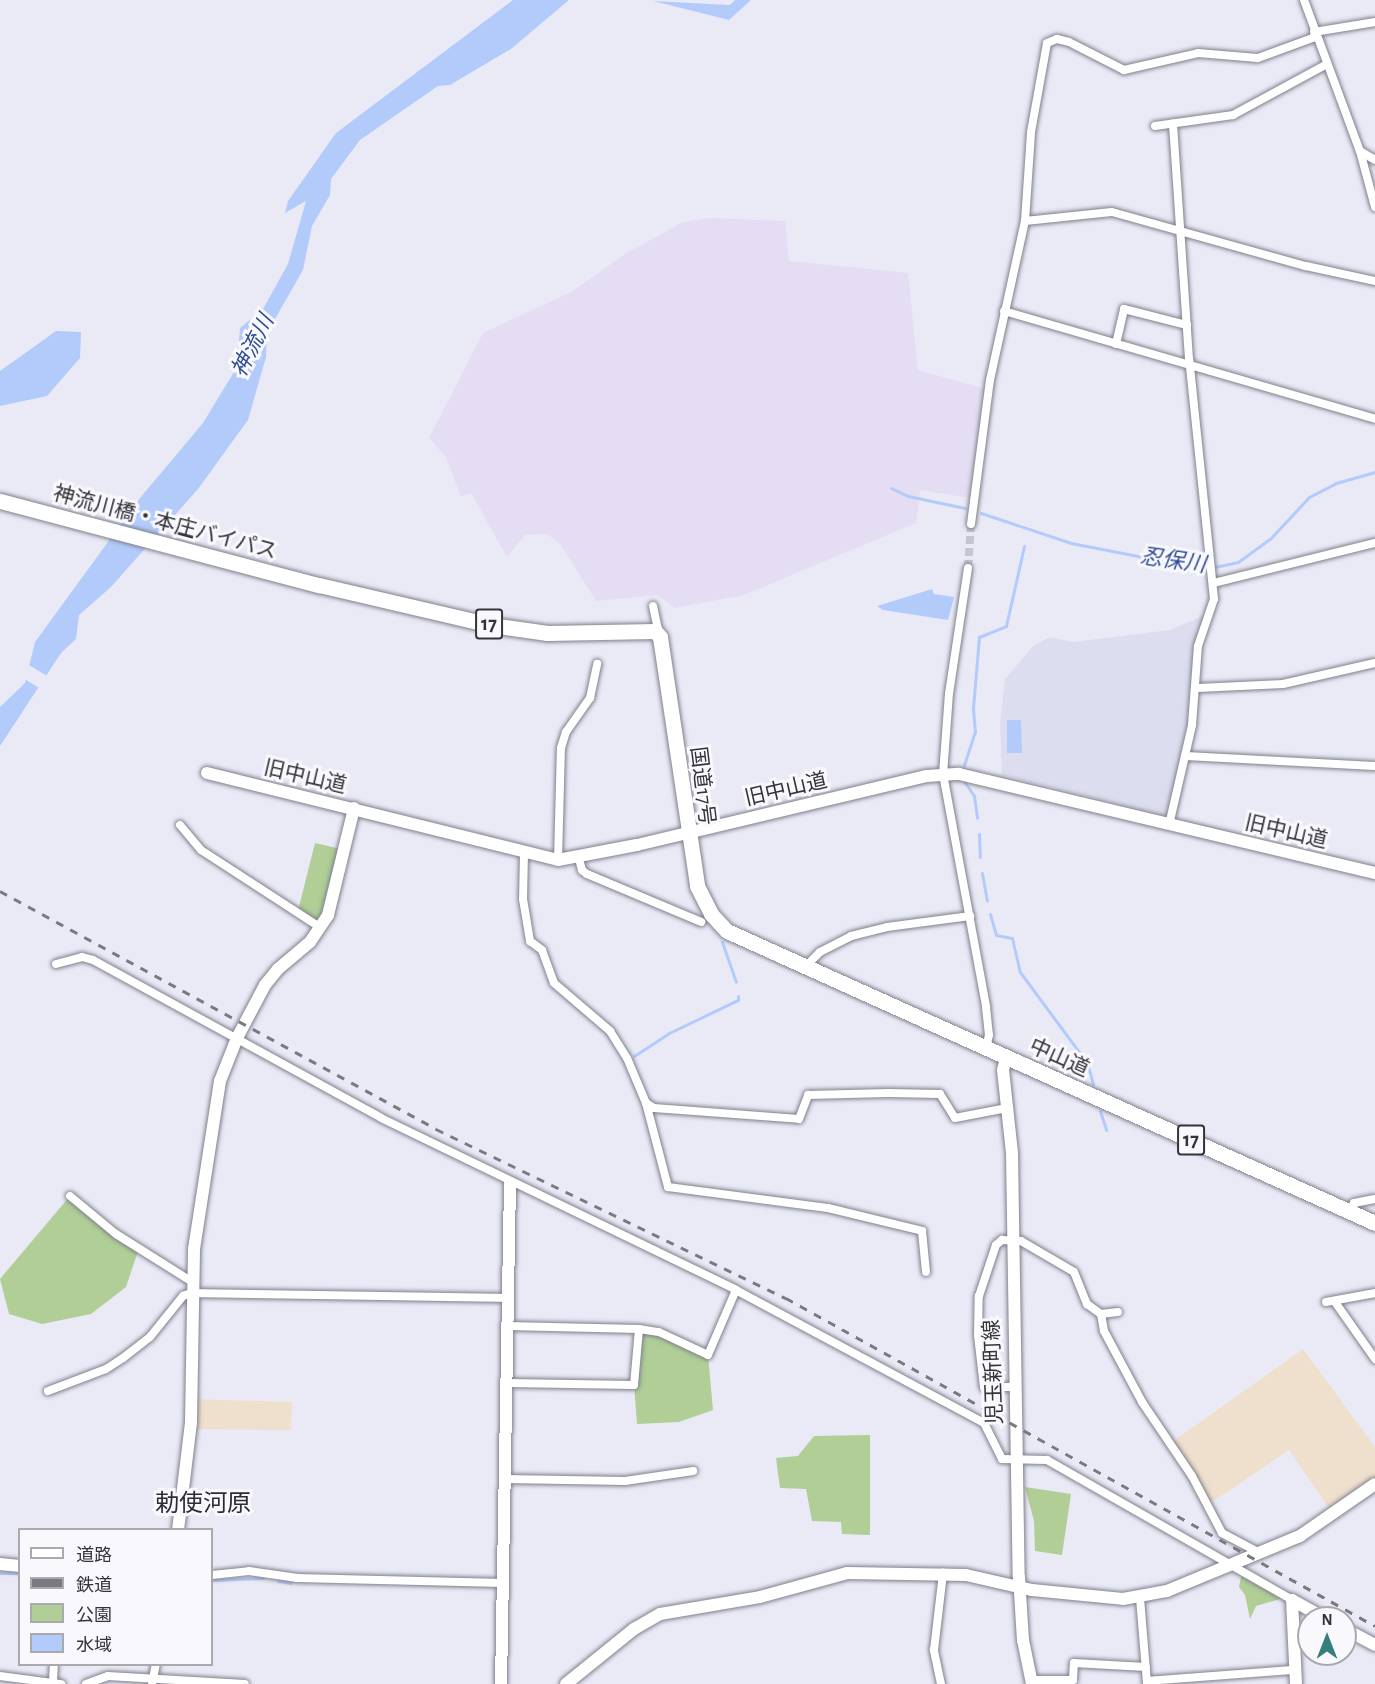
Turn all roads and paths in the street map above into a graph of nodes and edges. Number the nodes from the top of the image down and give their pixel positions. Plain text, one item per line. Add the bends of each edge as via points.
1 (1304, 0) edge
2 (1375, 22) edge
3 (1314, 35) junction
4 (1325, 65) junction
5 (1173, 124) junction
6 (1155, 126) dead end
7 (1360, 151) junction
8 (1375, 160) edge
9 (1375, 207) edge
10 (1025, 221) junction
11 (1179, 230) junction
12 (1375, 281) edge
13 (1004, 311) junction
14 (1187, 325) junction
15 (1116, 344) junction
16 (1190, 366) junction
17 (1375, 418) edge
18 (0, 501) edge
19 (971, 524) tunnel mouth
20 (1375, 543) edge
21 (968, 568) tunnel mouth
22 (1214, 578) junction
23 (653, 606) dead end
24 (660, 637) junction
25 (1375, 663) edge
26 (597, 664) dead end
27 (1198, 688) junction
28 (1185, 756) junction
29 (1375, 765) edge
30 (207, 773) dead end
31 (943, 774) junction
32 (354, 808) junction
33 (180, 825) dead end
34 (1169, 825) junction
35 (687, 833) junction
36 (525, 853) junction
37 (578, 855) junction
38 (558, 860) junction
39 (1375, 873) edge
40 (970, 916) junction
41 (702, 922) dead end
42 (321, 928) junction
43 (727, 931) joint
44 (56, 964) dead end
45 (805, 967) junction
46 (237, 1038) junction
47 (986, 1048) junction
48 (1006, 1058) junction
49 (646, 1103) junction
50 (1007, 1108) junction
51 (510, 1183) junction
52 (70, 1196) dead end
53 (1375, 1199) edge
54 (1349, 1212) junction
55 (1375, 1223) edge
56 (1012, 1240) junction
57 (926, 1272) dead end
58 (191, 1287) junction
59 (736, 1290) junction
60 (1375, 1293) edge
61 (508, 1298) junction
62 (1118, 1312) dead end
63 (1101, 1314) junction
64 (507, 1326) junction
65 (639, 1329) junction
66 (1375, 1359) edge
67 (507, 1383) junction
68 (1014, 1387) junction
69 (48, 1391) dead end
70 (1016, 1459) junction
71 (693, 1471) dead end
72 (505, 1479) junction
73 (1375, 1484) edge
74 (178, 1528) edge
75 (1260, 1553) junction
76 (0, 1564) edge
77 (18, 1566) edge
78 (1231, 1567) junction
79 (944, 1573) junction
80 (213, 1575) edge
81 (503, 1583) junction
82 (1020, 1588) junction
83 (1140, 1598) junction
84 (1292, 1600) junction
85 (1303, 1606) edge
86 (1357, 1635) edge
87 (1375, 1645) edge
88 (54, 1666) edge
89 (156, 1666) edge
90 (1146, 1667) junction
91 (1295, 1670) junction
92 (0, 1677) edge
93 (1209, 1680) edge
94 (153, 1681) edge
95 (574, 1682) edge
96 (1031, 1682) edge
97 (1147, 1682) edge
98 (57, 1683) edge
99 (86, 1684) edge
100 (245, 1684) edge
101 (501, 1684) edge
102 (941, 1684) edge
103 (1296, 1684) edge

1 - 3 street
2 - 3 street
3 - 4 street
3 - 10 street via 1258,58 1198,53 1124,70 1070,42 1051,40 1046,45 1031,132
4 - 5 street via 1233,115
4 - 7 street
5 - 6 street
5 - 11 street
7 - 8 street
7 - 9 street
10 - 11 street via 1112,212
10 - 13 street
11 - 12 street
11 - 14 street
13 - 15 street
13 - 19 street
14 - 15 street via 1124,309
14 - 16 street
15 - 16 street
16 - 17 street
16 - 22 street
18 - 24 highway, 神流川橋・本庄バイパス / 17 via 319,585 491,625 547,633 653,630
20 - 22 street
21 - 31 street via 950,683
22 - 27 street via 1214,599 1198,646
23 - 24 street
24 - 35 highway, 国道17号 / 17
25 - 27 street via 1283,684
26 - 38 street via 590,698 566,732 561,748
27 - 28 street
28 - 29 street
28 - 34 street
30 - 32 street, 旧中山道
31 - 34 street, 旧中山道 via 977,778
31 - 35 street, 旧中山道
31 - 40 street
32 - 36 street, 旧中山道
32 - 42 street via 337,892
33 - 42 street via 201,850
34 - 39 street, 旧中山道
35 - 37 street, 旧中山道
35 - 43 highway, 国道17号 / 17 via 697,886 714,919
36 - 38 street, 旧中山道
36 - 49 street via 523,899 530,941 542,950 554,983 610,1031 627,1058
37 - 38 street, 旧中山道
37 - 41 street via 587,874
40 - 45 street via 851,936 820,952
40 - 47 street via 988,1024
42 - 46 street via 265,986
43 - 45 highway, 中山道 / 17
44 - 46 street via 88,958
45 - 47 highway, 中山道 / 17
46 - 51 street via 279,1064
46 - 58 street via 220,1081 210,1122
47 - 48 highway, 中山道 / 17
48 - 50 street, 児玉新町線
48 - 54 highway, 中山道 / 17
49 - 50 street via 654,1108 797,1119 803,1116 805,1098 811,1094 937,1094 955,1118
49 - 57 street via 668,1187 828,1208 922,1231
50 - 56 street, 児玉新町線 via 1012,1153
51 - 59 street
51 - 61 street
52 - 58 street
53 - 54 street via 1354,1203
54 - 55 highway, 中山道 / 17
56 - 63 street via 1021,1241 1074,1272 1087,1304
56 - 68 street, 児玉新町線
56 - 68 street via 997,1243 986,1270 979,1296 978,1335 984,1387
58 - 61 street
58 - 69 street via 150,1337 123,1358 106,1369
58 - 74 street via 191,1422
59 - 65 street via 708,1355 659,1332
59 - 70 street via 984,1423 1000,1457
60 - 66 street via 1330,1302
61 - 64 street
62 - 63 street
63 - 75 street via 1104,1331 1142,1402 1192,1476 1222,1533
64 - 65 street
64 - 67 street
65 - 67 street via 634,1385
67 - 72 street
68 - 70 street, 児玉新町線
70 - 78 street via 1047,1460
70 - 82 street, 児玉新町線
71 - 72 street via 625,1481
72 - 81 street
73 - 75 street via 1300,1536
75 - 78 street
76 - 77 street
78 - 83 street
78 - 84 street
79 - 82 street
79 - 95 street via 847,1573 760,1597 674,1609 648,1620
79 - 102 street via 934,1650
80 - 81 street via 249,1571 297,1578
81 - 101 street
82 - 83 street
82 - 96 street, 児玉新町線
83 - 90 street
84 - 85 street
84 - 91 street
86 - 87 street
88 - 98 street
89 - 94 street
90 - 96 street via 1074,1663 1073,1680
90 - 97 street
91 - 93 street
91 - 103 street
92 - 98 street
93 - 97 street
94 - 99 street via 108,1676
94 - 100 street

